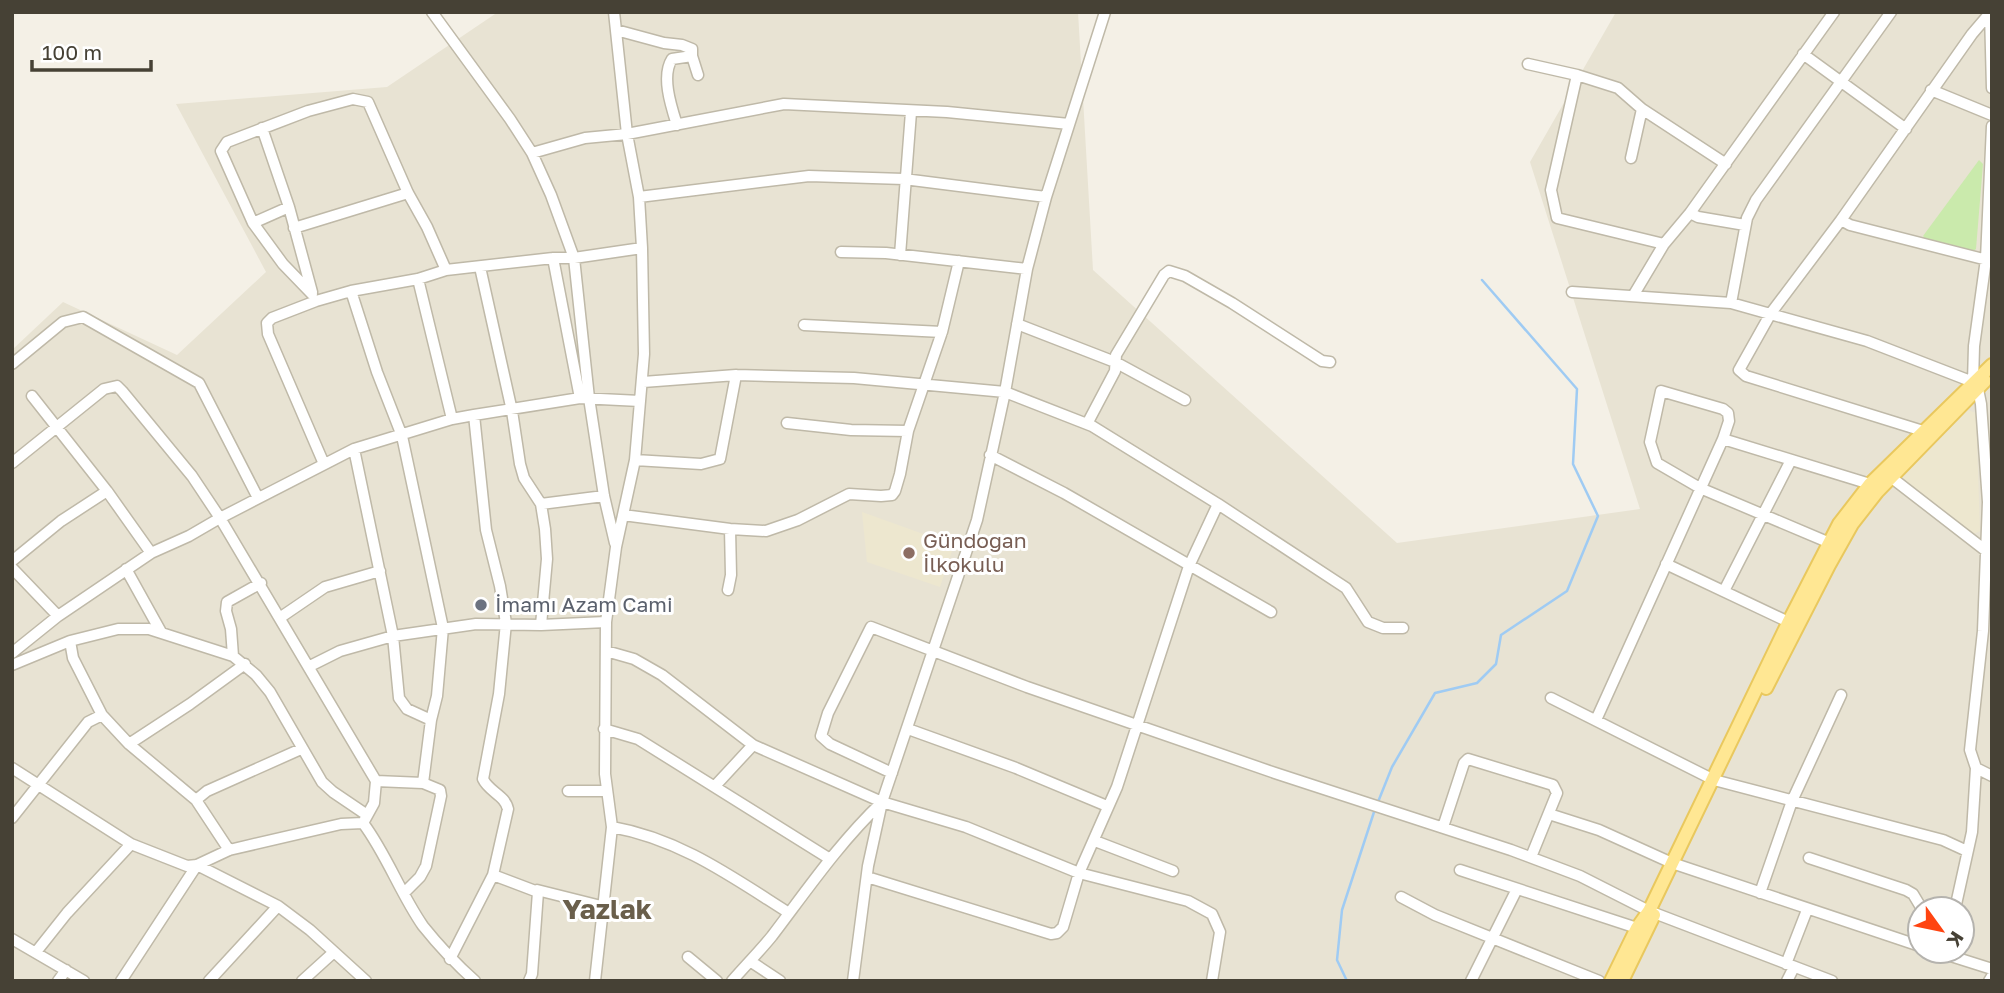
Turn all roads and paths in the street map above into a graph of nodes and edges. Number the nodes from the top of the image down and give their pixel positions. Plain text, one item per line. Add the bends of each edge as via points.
1 (432, 12) edge
2 (614, 12) edge
3 (1105, 12) edge
4 (1834, 12) edge
5 (1891, 12) edge
6 (1991, 13) edge
7 (616, 30) junction
8 (1803, 54) junction
9 (692, 56) junction
10 (1528, 64) dead end
11 (698, 75) dead end
12 (1577, 75) junction
13 (1842, 80) junction
14 (1992, 88) edge
15 (1931, 90) junction
16 (1642, 109) junction
17 (911, 112) junction
18 (1992, 115) edge
19 (1069, 124) junction
20 (677, 125) junction
21 (1992, 127) edge
22 (262, 128) junction
23 (1906, 129) junction
24 (627, 134) junction
25 (532, 153) junction
26 (1631, 158) dead end
27 (1726, 164) junction
28 (904, 179) junction
29 (1990, 185) edge
30 (408, 193) junction
31 (639, 197) junction
32 (1046, 197) junction
33 (289, 207) junction
34 (1690, 214) junction
35 (1841, 220) junction
36 (253, 223) junction
37 (1745, 225) junction
38 (294, 228) junction
39 (1664, 244) junction
40 (642, 248) junction
41 (841, 252) dead end
42 (900, 255) junction
43 (553, 258) junction
44 (574, 258) junction
45 (1989, 260) edge
46 (959, 261) junction
47 (480, 267) junction
48 (1027, 268) junction
49 (446, 271) junction
50 (418, 279) junction
51 (351, 291) junction
52 (1572, 292) dead end
53 (1633, 296) junction
54 (314, 297) junction
55 (1731, 303) junction
56 (1771, 313) junction
57 (1017, 324) junction
58 (804, 325) dead end
59 (942, 332) junction
60 (1115, 362) junction
61 (1330, 362) dead end
62 (12, 364) edge
63 (1992, 365) edge
64 (1992, 374) edge
65 (736, 375) junction
66 (643, 382) junction
67 (925, 385) junction
68 (1975, 386) junction
69 (1005, 392) junction
70 (32, 396) dead end
71 (585, 398) junction
72 (1185, 400) dead end
73 (640, 401) junction
74 (512, 411) junction
75 (474, 415) junction
76 (452, 419) junction
77 (787, 423) dead end
78 (1087, 424) junction
79 (57, 428) junction
80 (908, 430) junction
81 (1923, 432) junction
82 (402, 436) junction
83 (1723, 439) junction
84 (354, 449) junction
85 (990, 455) junction
86 (635, 460) junction
87 (1791, 460) junction
88 (12, 463) edge
89 (324, 464) junction
90 (1892, 478) junction
91 (1870, 484) junction
92 (1700, 488) junction
93 (107, 491) junction
94 (604, 496) junction
95 (258, 498) junction
96 (1990, 503) edge
97 (541, 504) junction
98 (1218, 504) junction
99 (1763, 514) junction
100 (623, 515) junction
101 (220, 518) junction
102 (730, 529) junction
103 (1830, 542) junction
104 (616, 547) junction
105 (1985, 550) junction
106 (151, 553) junction
107 (12, 561) edge
108 (1666, 564) junction
109 (1189, 566) junction
110 (12, 568) edge
111 (126, 569) junction
112 (380, 571) junction
113 (261, 583) junction
114 (728, 590) dead end
115 (1724, 591) junction
116 (1271, 612) dead end
117 (58, 616) junction
118 (281, 617) junction
119 (607, 622) junction
120 (506, 623) junction
121 (1793, 624) junction
122 (541, 625) junction
123 (443, 628) junction
124 (1403, 628) dead end
125 (161, 632) junction
126 (1987, 632) edge
127 (393, 636) junction
128 (70, 641) junction
129 (934, 650) junction
130 (606, 652) junction
131 (12, 653) edge
132 (233, 656) junction
133 (245, 664) junction
134 (12, 665) edge
135 (310, 666) junction
136 (1841, 695) dead end
137 (1551, 698) dead end
138 (102, 715) junction
139 (432, 720) junction
140 (1596, 720) junction
141 (1138, 725) junction
142 (604, 729) junction
143 (908, 729) junction
144 (129, 744) junction
145 (753, 745) junction
146 (301, 749) junction
147 (12, 768) edge
148 (1976, 768) junction
149 (892, 773) junction
150 (1992, 776) edge
151 (376, 781) junction
152 (1717, 781) junction
153 (423, 783) junction
154 (40, 785) junction
155 (715, 786) junction
156 (568, 791) dead end
157 (606, 792) junction
158 (196, 800) junction
159 (1792, 801) junction
160 (882, 802) junction
161 (1107, 806) junction
162 (1549, 814) junction
163 (12, 818) edge
164 (365, 819) junction
165 (612, 827) junction
166 (1443, 827) junction
167 (1095, 841) junction
168 (131, 844) junction
169 (229, 850) junction
170 (1968, 851) junction
171 (1531, 857) junction
172 (1810, 858) dead end
173 (830, 859) junction
174 (1676, 863) junction
175 (197, 864) junction
176 (1460, 870) dead end
177 (1173, 871) dead end
178 (1079, 873) junction
179 (493, 875) junction
180 (867, 877) junction
181 (1517, 889) junction
182 (538, 892) junction
183 (404, 893) junction
184 (1760, 893) junction
185 (1914, 895) edge
186 (1958, 895) edge
187 (1401, 897) dead end
188 (278, 906) junction
189 (605, 907) junction
190 (1807, 910) junction
191 (1652, 912) junction
192 (789, 913) junction
193 (1637, 929) junction
194 (1492, 938) junction
195 (12, 939) edge
196 (1906, 942) edge
197 (334, 951) junction
198 (36, 952) junction
199 (688, 957) dead end
200 (450, 959) junction
201 (750, 961) junction
202 (1790, 966) junction
203 (66, 970) junction
204 (1992, 975) edge
205 (58, 981) edge
206 (84, 981) edge
207 (121, 981) edge
208 (209, 981) edge
209 (302, 981) edge
210 (366, 981) edge
211 (475, 981) edge
212 (529, 981) edge
213 (595, 981) edge
214 (717, 981) edge
215 (732, 981) edge
216 (780, 981) edge
217 (853, 981) edge
218 (1212, 981) edge
219 (1471, 981) edge
220 (1599, 981) edge
221 (1611, 981) edge
222 (1622, 981) edge
223 (1787, 981) edge
224 (1832, 981) edge
225 (1989, 981) edge

1 - 25 street
2 - 7 street
3 - 19 street
4 - 8 street
5 - 13 street
6 - 14 street
6 - 15 street
7 - 9 street via 682,45 692,49
7 - 24 street
8 - 13 street
8 - 27 street
9 - 11 street
9 - 20 street via 672,59 667,67
10 - 12 street
12 - 16 street via 1618,88
12 - 39 street via 1551,190 1557,218
13 - 23 street
13 - 37 street via 1756,200
15 - 18 street
15 - 23 street
16 - 26 street
16 - 27 street
17 - 19 street
17 - 20 street via 784,104
17 - 28 street
19 - 32 street
20 - 24 street
21 - 29 street
22 - 30 street via 353,99 368,102
22 - 33 street
22 - 36 street via 227,142 221,151
23 - 35 street
24 - 25 street via 585,138
24 - 31 street
25 - 44 street
27 - 34 street
28 - 31 street via 809,176
28 - 32 street
28 - 42 street
29 - 45 street
30 - 38 street
30 - 49 street
31 - 40 street
32 - 48 street
33 - 36 street
33 - 38 street
34 - 37 street
34 - 39 street
35 - 45 street
35 - 56 street
36 - 54 street
37 - 55 street
38 - 54 street
39 - 53 street
40 - 44 street
40 - 66 street
41 - 42 street
42 - 46 street
43 - 44 street
43 - 47 street
43 - 71 street
44 - 71 street
45 - 68 street via 1974,346
46 - 48 street
46 - 59 street
47 - 49 street
47 - 74 street
48 - 57 street
49 - 50 street
50 - 51 street
50 - 76 street
51 - 54 street
51 - 82 street
52 - 53 street
53 - 55 street
54 - 89 street via 267,323
55 - 56 street
56 - 68 street via 1867,341
56 - 81 street via 1739,370 1746,376
57 - 60 street
57 - 69 street
58 - 59 street
59 - 67 street
60 - 61 street via 1169,271 1232,303 1321,361
60 - 72 street
60 - 78 street via 1115,371
62 - 95 street via 63,322 83,317 199,383
63 - 68 main road
64 - 68 main road
65 - 66 street
65 - 67 street
65 - 86 street via 720,459 701,464
66 - 73 street
67 - 69 street
67 - 80 street
68 - 81 main road
68 - 90 main road
68 - 96 street
69 - 78 street
69 - 85 street
70 - 79 street
71 - 73 street
71 - 74 street
71 - 94 street
73 - 86 street
74 - 75 street
74 - 97 street via 524,478
75 - 76 street
75 - 120 street via 486,530
76 - 82 street
77 - 80 street
78 - 98 street
79 - 88 street
79 - 93 street
79 - 101 street via 104,389 117,386 192,476
80 - 102 street via 891,495 849,494 777,528
81 - 91 main road
82 - 84 street
82 - 123 street
83 - 87 street
83 - 92 street
83 - 92 street via 1728,413 1661,391 1650,442 1657,463
84 - 89 street
84 - 112 street
85 - 109 street
85 - 129 street via 977,520
86 - 100 street
87 - 91 street
87 - 99 street
89 - 95 street
90 - 105 street
90 - 121 main road via 1852,524
91 - 103 main road
92 - 99 street
92 - 108 street
93 - 106 street
93 - 107 street
94 - 97 street
94 - 104 street
95 - 101 street
96 - 105 street
97 - 122 street via 547,559
98 - 109 street
98 - 124 street via 1346,588 1368,622
99 - 103 street
99 - 115 street
100 - 102 street
100 - 104 street
101 - 106 street
101 - 113 street
102 - 114 street
103 - 121 main road
104 - 119 street
105 - 126 street
106 - 111 street
108 - 115 street
108 - 140 street
109 - 116 street
109 - 141 street
110 - 117 street
111 - 117 street
111 - 125 street
112 - 118 street via 325,587
112 - 127 street
113 - 118 street
113 - 132 street via 227,603
115 - 121 street
117 - 131 street
118 - 135 street
119 - 122 street
119 - 130 street
120 - 122 street
120 - 123 street
120 - 179 street via 499,694 482,772 485,785 507,802 508,809
121 - 152 main road
123 - 127 street
123 - 139 street
125 - 128 street via 118,629
125 - 132 street
126 - 148 street via 1970,750
127 - 135 street via 340,651
127 - 139 street via 399,698 407,709
128 - 134 street
128 - 138 street via 73,658
129 - 141 street
129 - 143 street
129 - 149 street via 871,627 828,713 821,736
130 - 142 street
130 - 145 street via 634,659 662,675
132 - 133 street
133 - 144 street
133 - 146 street via 270,692
135 - 151 street
136 - 159 street
137 - 140 street
138 - 144 street
138 - 154 street via 88,722
139 - 153 street
140 - 152 street
141 - 161 street
141 - 166 street
142 - 155 street via 638,739
142 - 157 street
143 - 149 street
143 - 161 street
144 - 158 street
145 - 155 street
145 - 160 street
146 - 158 street
146 - 164 street via 322,782
147 - 154 street
148 - 150 street
148 - 170 street
149 - 160 street
151 - 153 street
151 - 164 street via 374,803
152 - 159 street
152 - 174 main road
153 - 183 street via 435,786 441,796 426,866
154 - 163 street
154 - 168 street
155 - 173 street
156 - 157 street
157 - 165 street
158 - 169 street
159 - 170 street via 1943,840
159 - 184 street
160 - 173 street
160 - 178 street via 965,827
160 - 180 street
161 - 167 street
162 - 166 street via 1557,793 1553,785 1468,759
162 - 171 street
162 - 174 street
164 - 169 street
164 - 183 street
165 - 189 street
165 - 192 street via 641,832 695,854
166 - 171 street
167 - 177 street
167 - 178 street
168 - 175 street via 187,866
168 - 198 street
169 - 175 street
170 - 186 street
171 - 191 street
172 - 185 street
173 - 192 street
174 - 184 street
174 - 191 main road
175 - 188 street
175 - 207 street
176 - 181 street
178 - 180 street via 1062,927 1051,934
178 - 218 street via 1188,901 1212,914 1220,932
179 - 182 street
179 - 200 street
180 - 217 street
181 - 193 street
181 - 194 street
182 - 189 street
182 - 212 street
183 - 200 street
184 - 190 street
187 - 194 street
188 - 197 street
188 - 208 street
189 - 213 street
190 - 196 street
190 - 202 street
191 - 193 main road
191 - 202 street
191 - 222 main road
192 - 201 street
193 - 221 main road
194 - 219 street
194 - 220 street
195 - 198 street
197 - 209 street
197 - 210 street
198 - 203 street
199 - 214 street
200 - 211 street
201 - 215 street
201 - 216 street
202 - 223 street
202 - 224 street
203 - 205 street
203 - 206 street
204 - 225 street

